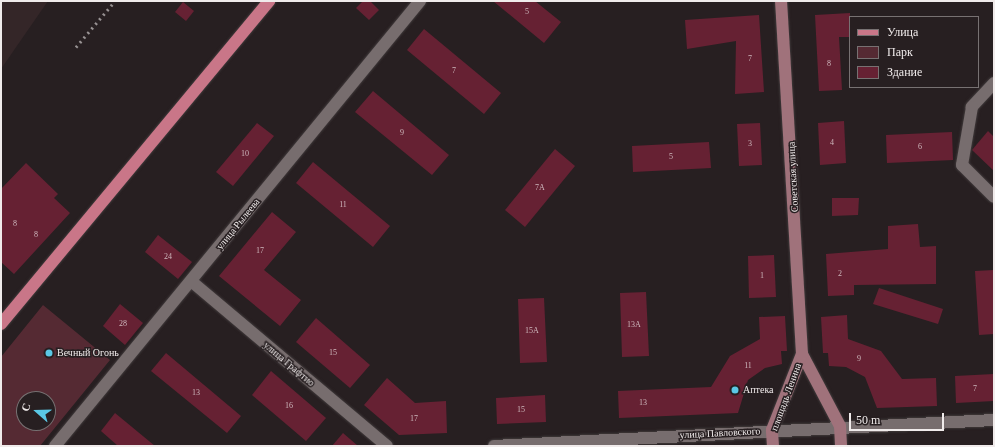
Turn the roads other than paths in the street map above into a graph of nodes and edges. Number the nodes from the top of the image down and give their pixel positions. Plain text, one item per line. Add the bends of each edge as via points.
1 (269, 1) edge
2 (420, 1) edge
3 (781, 1) edge
4 (994, 83) edge
5 (994, 197) edge
6 (191, 281) junction
7 (1, 324) edge
8 (802, 354) junction
9 (994, 420) edge
10 (840, 426) junction
11 (772, 430) junction
12 (55, 446) edge
13 (387, 446) edge
14 (494, 446) edge
15 (773, 446) edge
16 (841, 446) edge

1 - 7 main road
2 - 6 street, улица Рылеева
3 - 8 street, Советская улица
4 - 5 street via 972,107 962,165
6 - 12 street, улица Рылеева
6 - 13 street, улица Графтио
8 - 10 street, площадь Ленина
8 - 11 street, площадь Ленина
9 - 10 street, улица Павловского
10 - 11 street, улица Павловского
10 - 16 street, площадь Ленина
11 - 14 street, улица Павловского
11 - 15 street, площадь Ленина

